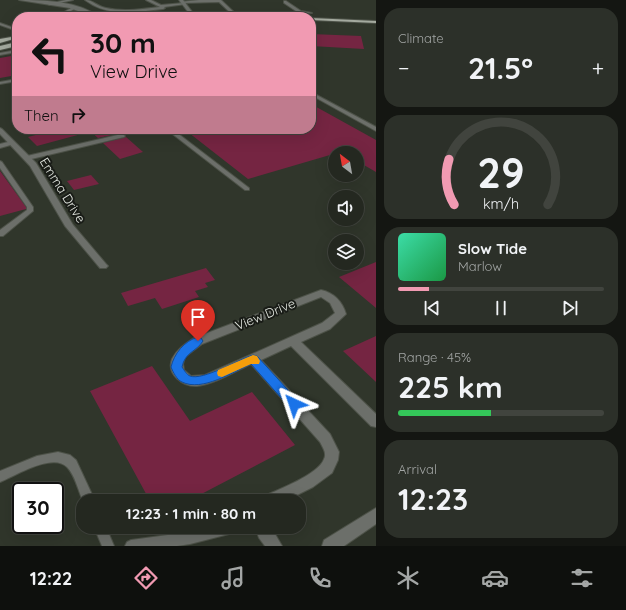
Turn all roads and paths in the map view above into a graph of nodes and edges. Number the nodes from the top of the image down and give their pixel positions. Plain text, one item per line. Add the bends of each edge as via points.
1 (21, 0) edge
2 (70, 0) edge
3 (87, 0) edge
4 (148, 1) edge
5 (182, 2) edge
6 (285, 2) dead end
7 (48, 4) junction
8 (160, 6) junction
9 (67, 7) junction
10 (74, 8) junction
11 (67, 12) edge
12 (84, 12) edge
13 (190, 12) edge
14 (232, 12) edge
15 (300, 12) edge
16 (316, 20) edge
17 (376, 22) edge
18 (0, 24) edge
19 (316, 24) edge
20 (376, 27) edge
21 (12, 28) edge
22 (12, 38) edge
23 (0, 41) edge
24 (12, 45) edge
25 (0, 48) edge
26 (12, 52) edge
27 (0, 54) edge
28 (12, 81) edge
29 (0, 83) edge
30 (316, 96) edge
31 (376, 129) edge
32 (0, 130) edge
33 (176, 134) edge
34 (122, 136) dead end
35 (12, 143) junction
36 (0, 146) edge
37 (27, 158) junction
38 (0, 163) edge
39 (246, 189) dead end
40 (0, 234) edge
41 (103, 266) dead end
42 (293, 341) junction
43 (253, 359) junction
44 (376, 422) edge
45 (0, 477) edge
46 (85, 494) edge
47 (283, 494) edge
48 (376, 516) edge
49 (103, 534) edge
50 (206, 534) edge
51 (266, 534) edge
52 (108, 546) edge
53 (131, 546) edge
54 (274, 546) edge
55 (330, 546) edge

1 - 7 street
2 - 7 lane
2 - 9 lane via 66,4
3 - 8 lane via 103,9 129,12 163,8
4 - 8 lane
5 - 8 lane
5 - 13 street
5 - 14 lane via 216,0
6 - 15 lane
7 - 9 street
9 - 10 street
10 - 11 lane
10 - 12 street
16 - 17 main road
18 - 21 lane
19 - 20 main road
22 - 23 main road
24 - 25 main road
26 - 27 lane
28 - 29 lane
30 - 31 lane
32 - 35 street, Emma Drive
33 - 39 lane
34 - 37 lane
35 - 36 lane
35 - 37 street, Emma Drive
37 - 41 street, Emma Drive via 69,226
38 - 40 lane via 30,207 30,211
42 - 43 street, View Drive
42 - 43 street, View Drive via 337,318 341,314 339,305 327,295 314,295 198,341 185,350 176,367 184,379 199,381
42 - 44 street
43 - 47 street via 325,438 332,452 330,466 314,479
45 - 46 lane via 42,458 61,456 72,462
48 - 55 street
49 - 52 lane
50 - 53 lane
51 - 54 street

